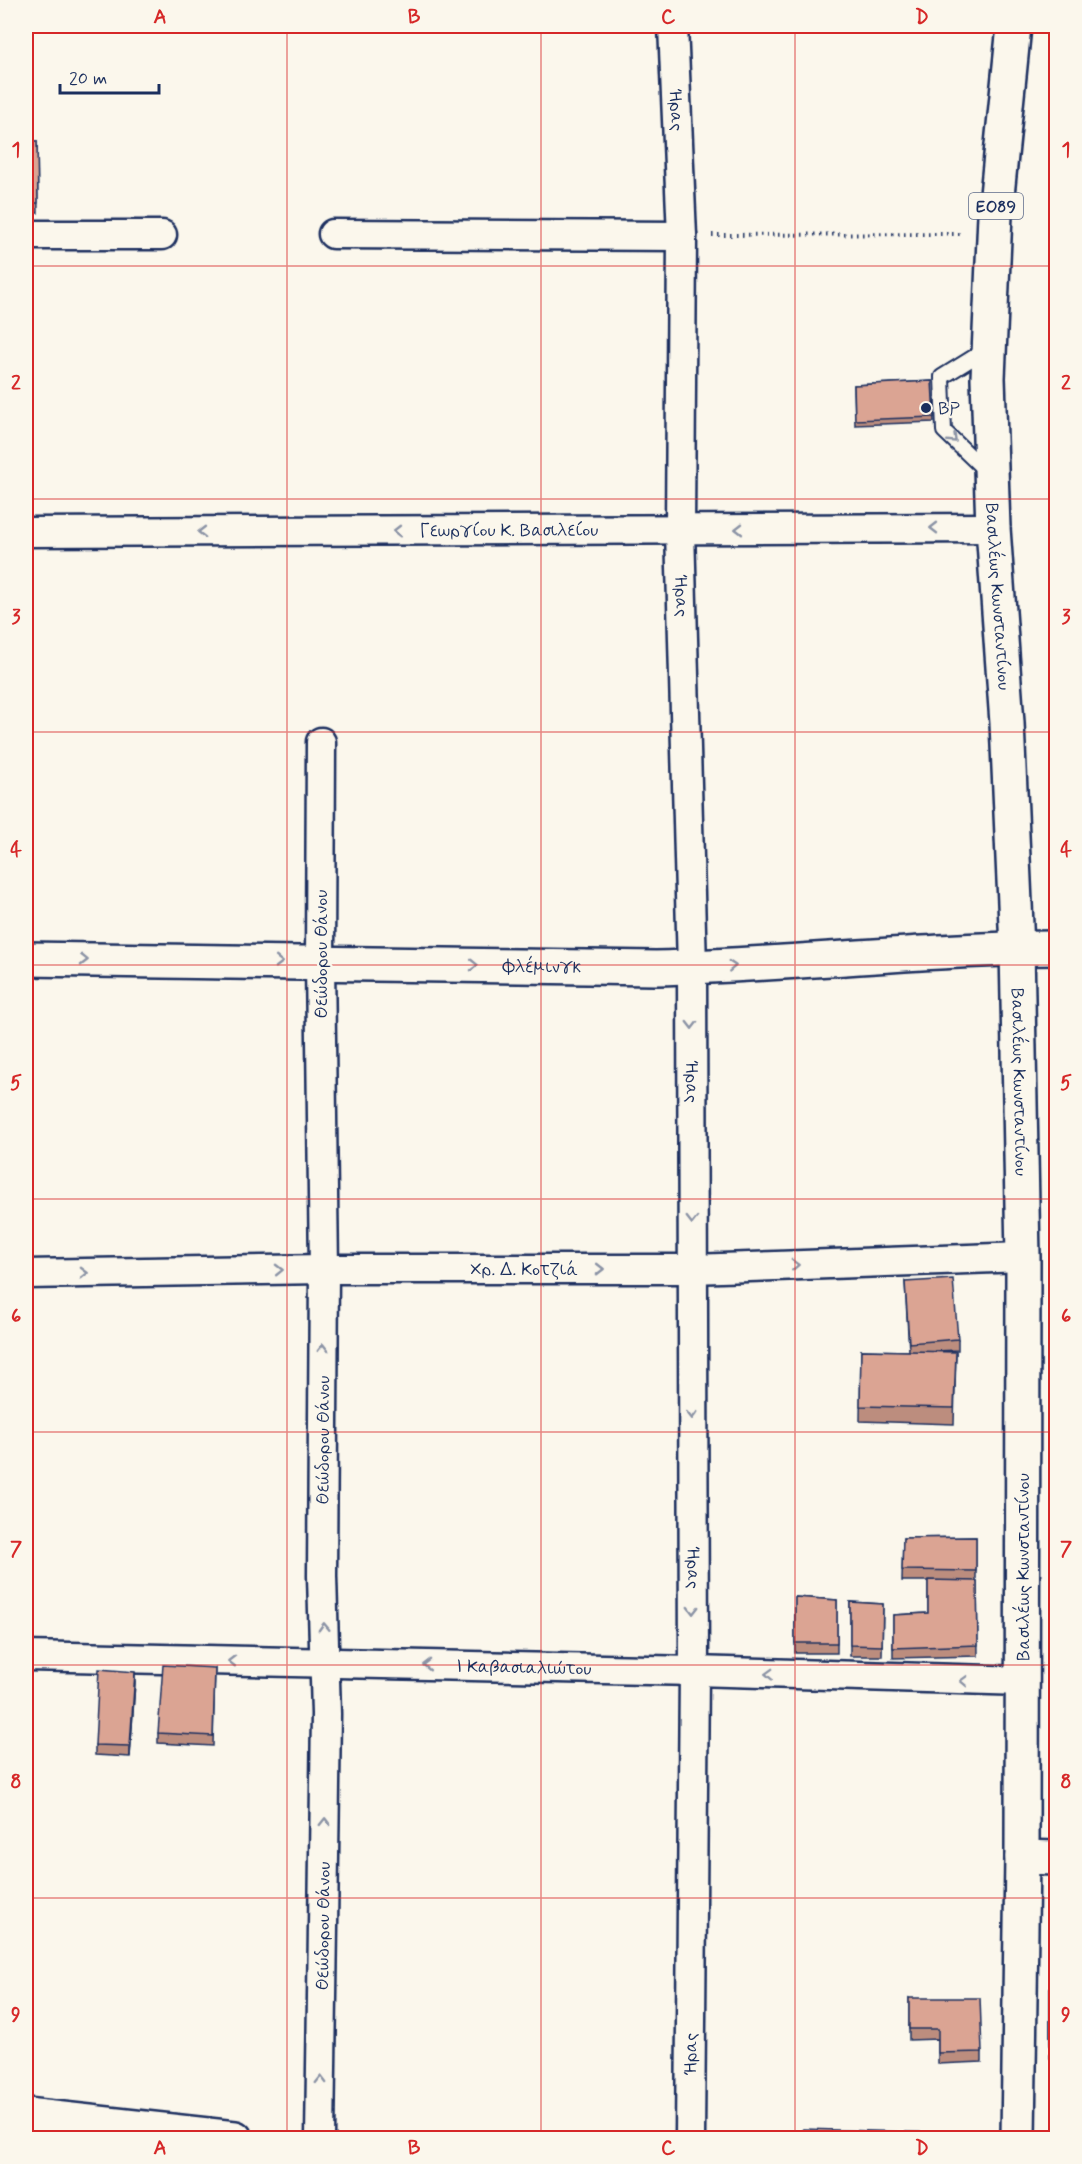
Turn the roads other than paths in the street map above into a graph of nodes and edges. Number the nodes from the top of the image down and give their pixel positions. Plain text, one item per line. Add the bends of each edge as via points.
1 (673, 26) edge
2 (1014, 26) edge
3 (1032, 26) edge
4 (1010, 66) junction
5 (333, 234) dead end
6 (162, 235) dead end
7 (26, 236) edge
8 (682, 236) junction
9 (989, 348) junction
10 (991, 476) junction
11 (993, 528) junction
12 (681, 530) junction
13 (26, 532) edge
14 (321, 742) dead end
15 (1017, 948) junction
16 (1056, 948) edge
17 (26, 959) edge
18 (320, 963) junction
19 (692, 967) junction
20 (1023, 1257) junction
21 (324, 1269) junction
22 (692, 1269) junction
23 (26, 1274) edge
24 (26, 1656) edge
25 (325, 1663) junction
26 (694, 1671) junction
27 (1023, 1681) junction
28 (1022, 1857) junction
29 (1056, 1858) edge
30 (26, 2115) edge
31 (235, 2139) edge
32 (320, 2139) edge
33 (690, 2139) edge
34 (1018, 2139) edge

1 - 8 street, Ήρας
2 - 4 main road, Βασιλέως Κωνσταντίνου / ΕΟ89
3 - 4 main road, ΕΟ89
4 - 9 main road, Βασιλέως Κωνσταντίνου / ΕΟ89 via 994,234
5 - 8 street
6 - 7 street
8 - 12 street, Ήρας
9 - 10 main road, Βασιλέως Κωνσταντίνου / ΕΟ89
9 -> 10 lane via 942,377 944,431
10 - 11 main road, Βασιλέως Κωνσταντίνου / ΕΟ89
11 -> 12 street, Γεωργίου Κ. Βασιλείου
11 - 15 main road, Βασιλέως Κωνσταντίνου / ΕΟ89
12 -> 13 street, Γεωργίου Κ. Βασιλείου
12 - 19 street, Ήρας
14 - 18 street, Θεώδορου Θάνου
15 - 16 main road, Φλέμινγκ
19 -> 15 main road, Φλέμινγκ
15 - 20 main road, Βασιλέως Κωνσταντίνου / ΕΟ89
17 -> 18 main road, Φλέμινγκ
18 -> 19 main road, Φλέμινγκ
18 - 21 street, Θεώδορου Θάνου
19 -> 22 street, Ήρας
22 -> 20 street, Χρ. Δ. Κοτζιά
20 - 27 main road, Βασιλέως Κωνσταντίνου / ΕΟ89
21 -> 22 street, Χρ. Δ. Κοτζιά
23 -> 21 street, Χρ. Δ. Κοτζιά
25 -> 21 street, Θεώδορου Θάνου
22 -> 26 street, Ήρας
25 -> 24 street, Ι Καβασιαλιώτου
26 -> 25 street, Ι Καβασιαλιώτου
32 -> 25 street, Θεώδορου Θάνου
27 -> 26 street, Ι Καβασιαλιώτου
26 - 33 street, Ήρας
27 - 28 main road, Βασιλέως Κωνσταντίνου / ΕΟ89
28 - 29 main road
28 - 34 main road, Βασιλέως Κωνσταντίνου / ΕΟ89
30 - 31 main road

